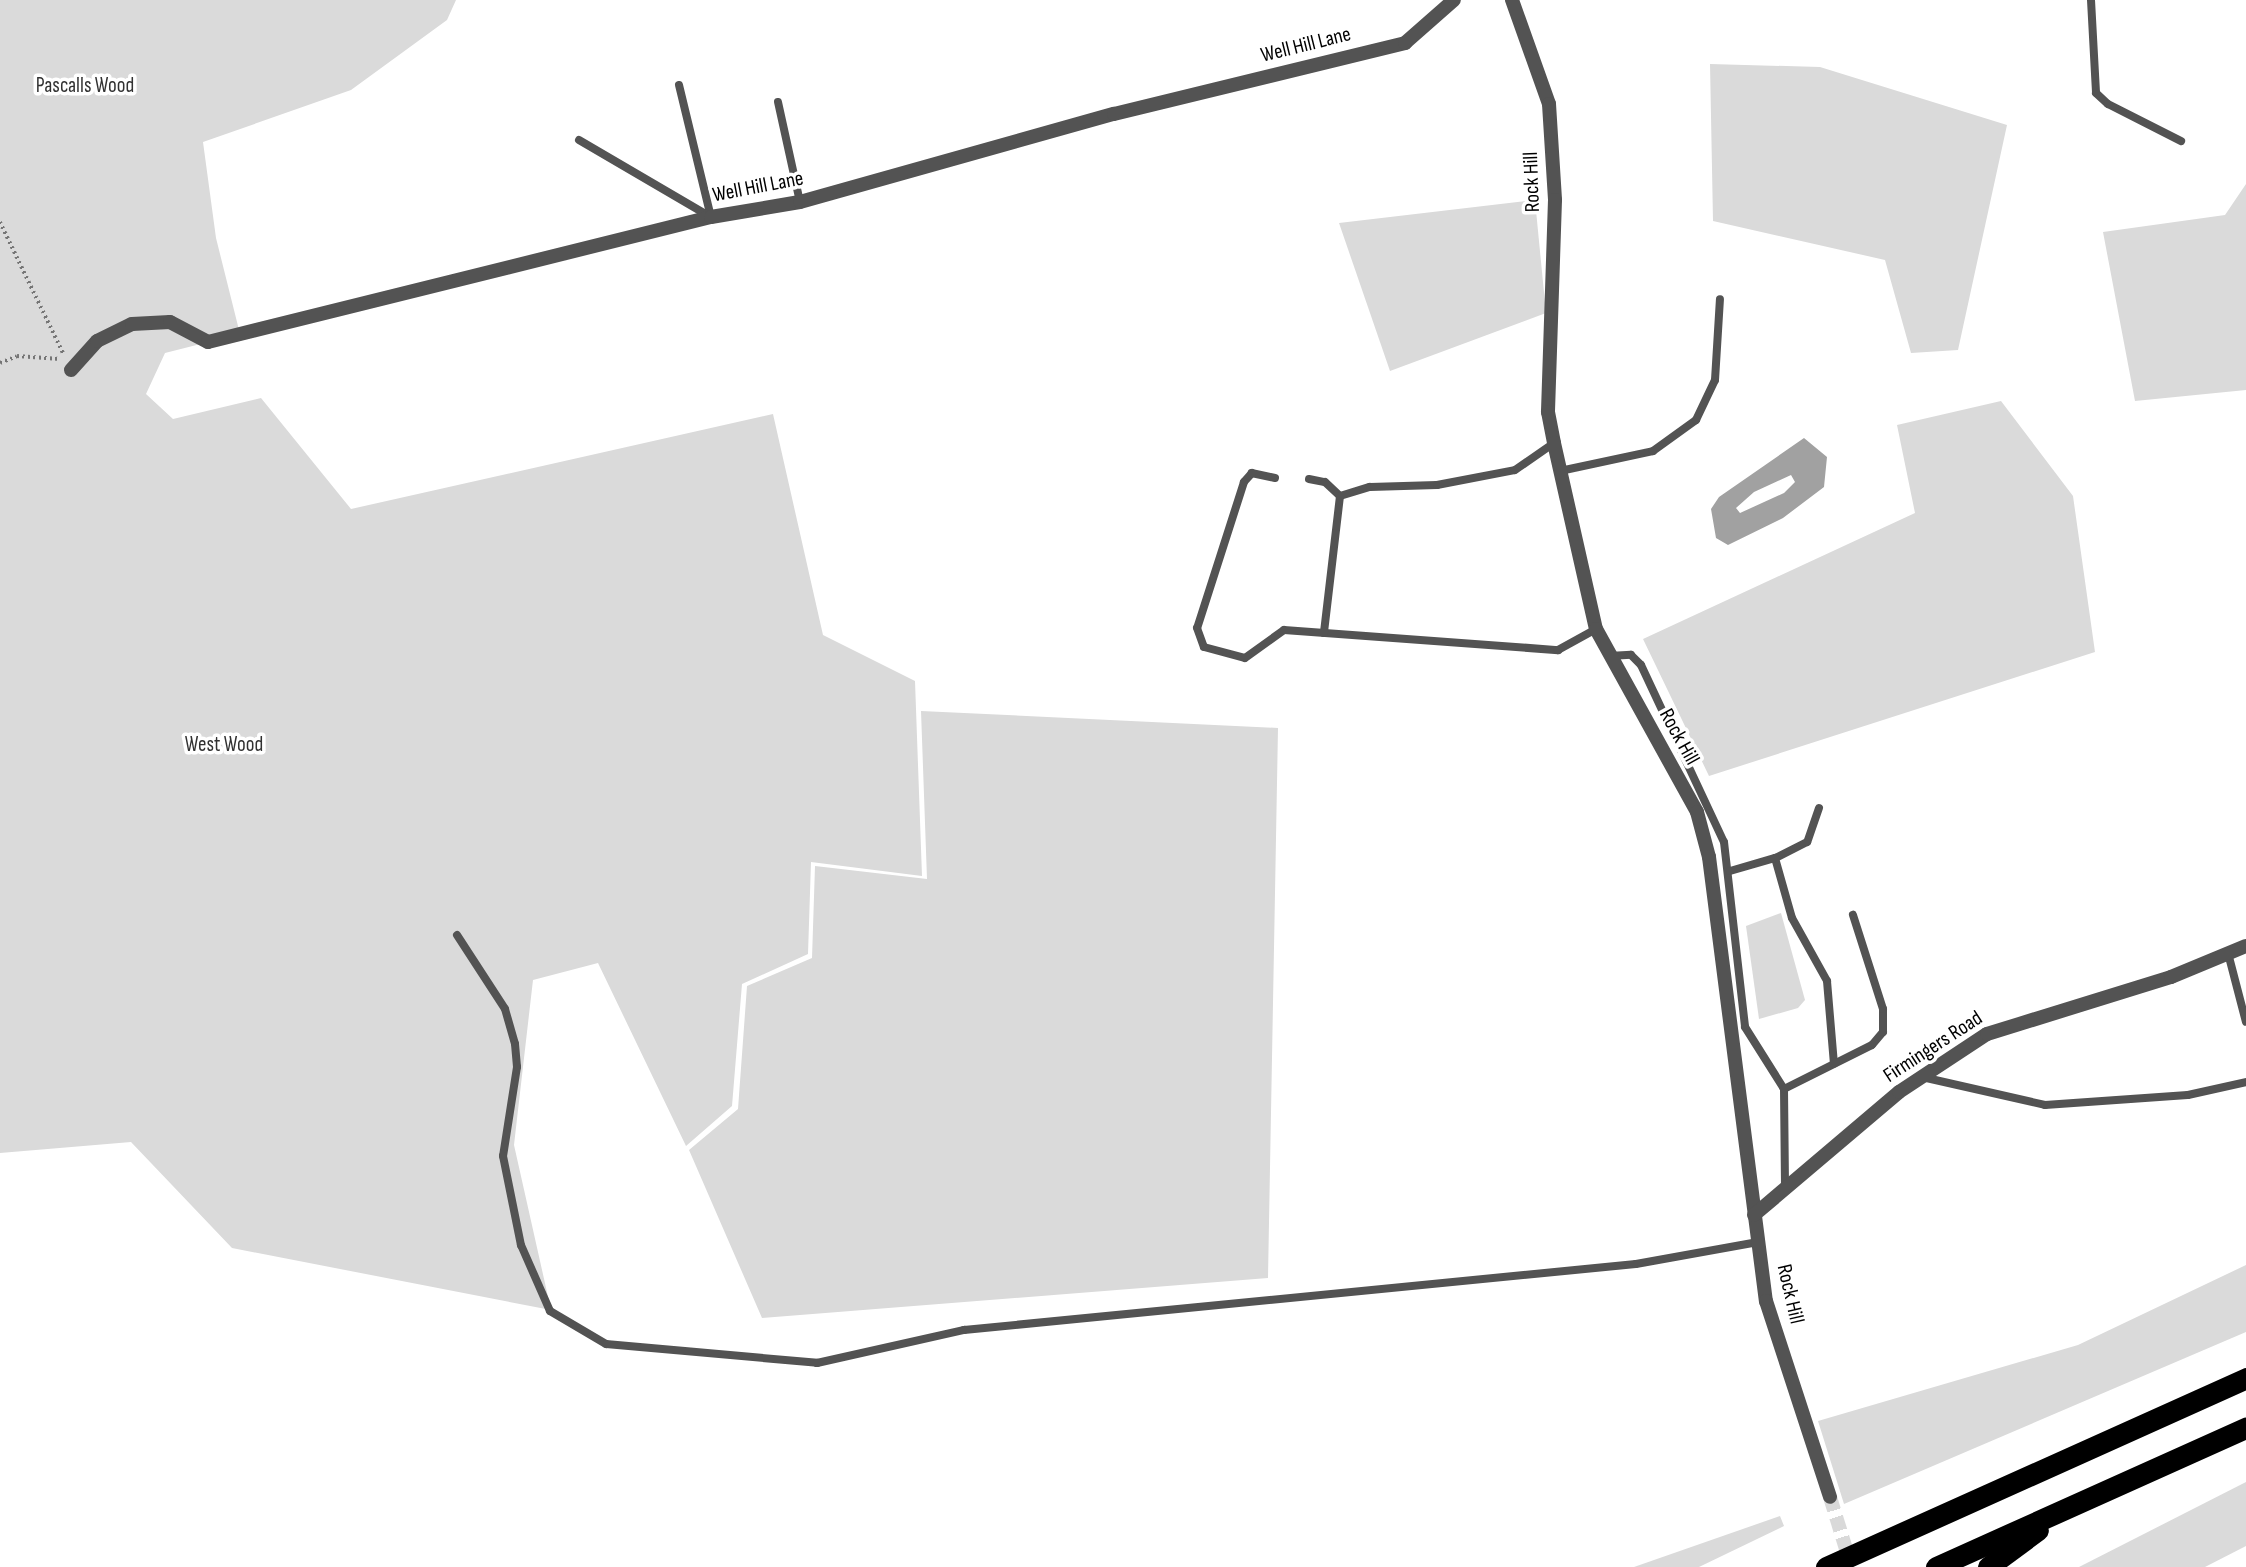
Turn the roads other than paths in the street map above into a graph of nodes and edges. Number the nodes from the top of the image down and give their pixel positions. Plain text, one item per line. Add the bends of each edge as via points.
1 (1454, 0) edge
2 (1512, 0) edge
3 (2091, 0) edge
4 (679, 85) dead end
5 (778, 102) dead end
6 (579, 140) dead end
7 (2181, 141) dead end
8 (800, 202) junction
9 (711, 218) junction
10 (1720, 299) dead end
11 (71, 370) dead end
12 (1554, 443) junction
13 (1560, 471) junction
14 (1275, 478) dead end
15 (1309, 479) dead end
16 (1340, 496) junction
17 (1596, 629) junction
18 (1324, 633) junction
19 (1609, 656) junction
20 (1819, 808) dead end
21 (1775, 858) junction
22 (1730, 871) junction
23 (1853, 915) dead end
24 (457, 935) dead end
25 (2246, 946) edge
26 (2228, 953) junction
27 (2246, 1022) edge
28 (1834, 1064) junction
29 (1922, 1077) junction
30 (2246, 1082) edge
31 (1784, 1089) junction
32 (1785, 1187) junction
33 (1754, 1215) junction
34 (1758, 1242) junction
35 (2246, 1378) edge
36 (2246, 1428) edge
37 (1830, 1497) tunnel mouth
38 (2064, 1510) junction
39 (1826, 1567) edge
40 (1936, 1567) edge
41 (1988, 1567) edge

1 - 8 street, Well Hill Lane via 1405,43 1114,114
2 - 12 street, Rock Hill via 1549,104 1555,200 1548,412
3 - 7 lane via 2096,93 2108,104
4 - 9 lane
5 - 8 lane
6 - 9 lane
8 - 9 street, Well Hill Lane
9 - 11 street, Well Hill Lane via 208,342 170,321 132,324 97,341
10 - 13 lane via 1715,380 1696,420 1653,450
12 - 13 street, Rock Hill
12 - 16 lane via 1515,470 1437,485 1370,487
13 - 17 street, Rock Hill
14 - 18 lane via 1252,473 1244,482 1198,639 1222,656 1245,658 1284,630
15 - 16 lane via 1325,482
16 - 18 lane
17 - 18 lane via 1558,650
17 - 19 street, Rock Hill
19 - 22 lane via 1632,655 1642,665 1717,821
19 - 33 street, Rock Hill via 1697,812 1703,835
20 - 21 lane via 1807,842
21 - 22 lane
21 - 28 lane via 1792,918 1827,981
22 - 31 lane via 1729,911 1745,1027
23 - 28 lane via 1885,1023 1871,1045
24 - 34 lane via 505,1009 516,1044 517,1066 503,1156 522,1245 550,1311 606,1344 817,1363 964,1330 1611,1266
25 - 26 street, Firmingers Road
26 - 27 lane
26 - 29 street, Firmingers Road via 2171,977 1987,1034
28 - 31 lane
29 - 30 lane via 2045,1105 2188,1095
29 - 32 street, Firmingers Road
31 - 32 lane
32 - 33 street, Firmingers Road
33 - 34 street, Rock Hill
34 - 37 street, Rock Hill via 1766,1301
35 - 39 highway
36 - 38 highway
38 - 40 highway
38 - 41 highway

